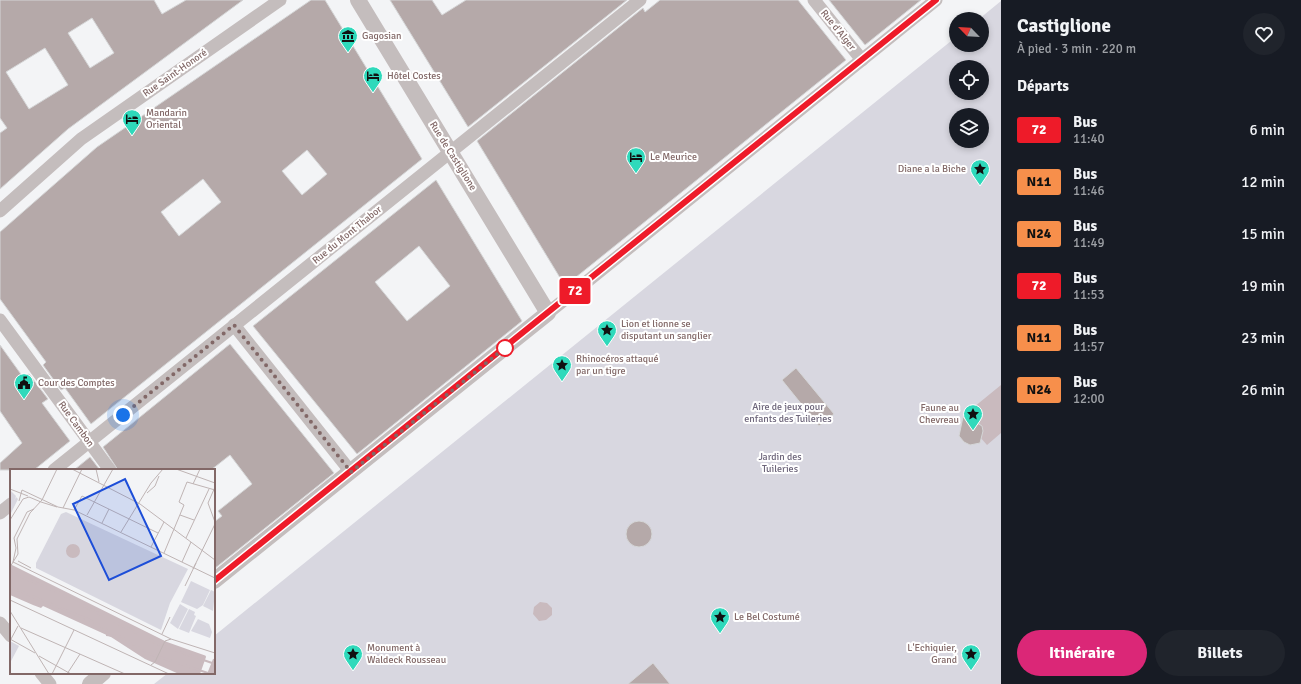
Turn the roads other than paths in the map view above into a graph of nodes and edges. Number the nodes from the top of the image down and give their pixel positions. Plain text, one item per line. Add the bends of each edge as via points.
1 (280, 0) edge
2 (358, 0) edge
3 (640, 0) edge
4 (814, 0) edge
5 (936, 0) edge
6 (862, 60) junction
7 (450, 152) junction
8 (0, 211) edge
9 (548, 313) junction
10 (0, 320) edge
11 (234, 325) junction
12 (89, 442) junction
13 (55, 469) edge
14 (109, 469) edge
15 (351, 472) junction
16 (10, 505) edge
17 (0, 513) edge
18 (215, 580) edge
19 (0, 623) edge
20 (10, 635) edge
21 (42, 674) edge
22 (103, 674) edge
23 (50, 684) edge
24 (90, 684) edge

1 - 8 street, Rue Saint-Honoré via 81,139
2 - 7 street, Rue de Castiglione
3 - 7 street, Rue du Mont Thabor
4 - 6 street, Rue d'Alger
5 - 6 street
6 - 9 street
7 - 9 street, Rue de Castiglione
7 - 11 street, Rue du Mont Thabor
9 - 15 street
10 - 12 street, Rue Cambon
11 - 12 street, Rue du Mont Thabor
11 - 15 street
12 - 13 street, Rue du Mont Thabor
12 - 14 street, Rue Cambon
15 - 18 street
16 - 17 street
19 - 20 street
21 - 23 street
22 - 24 street

